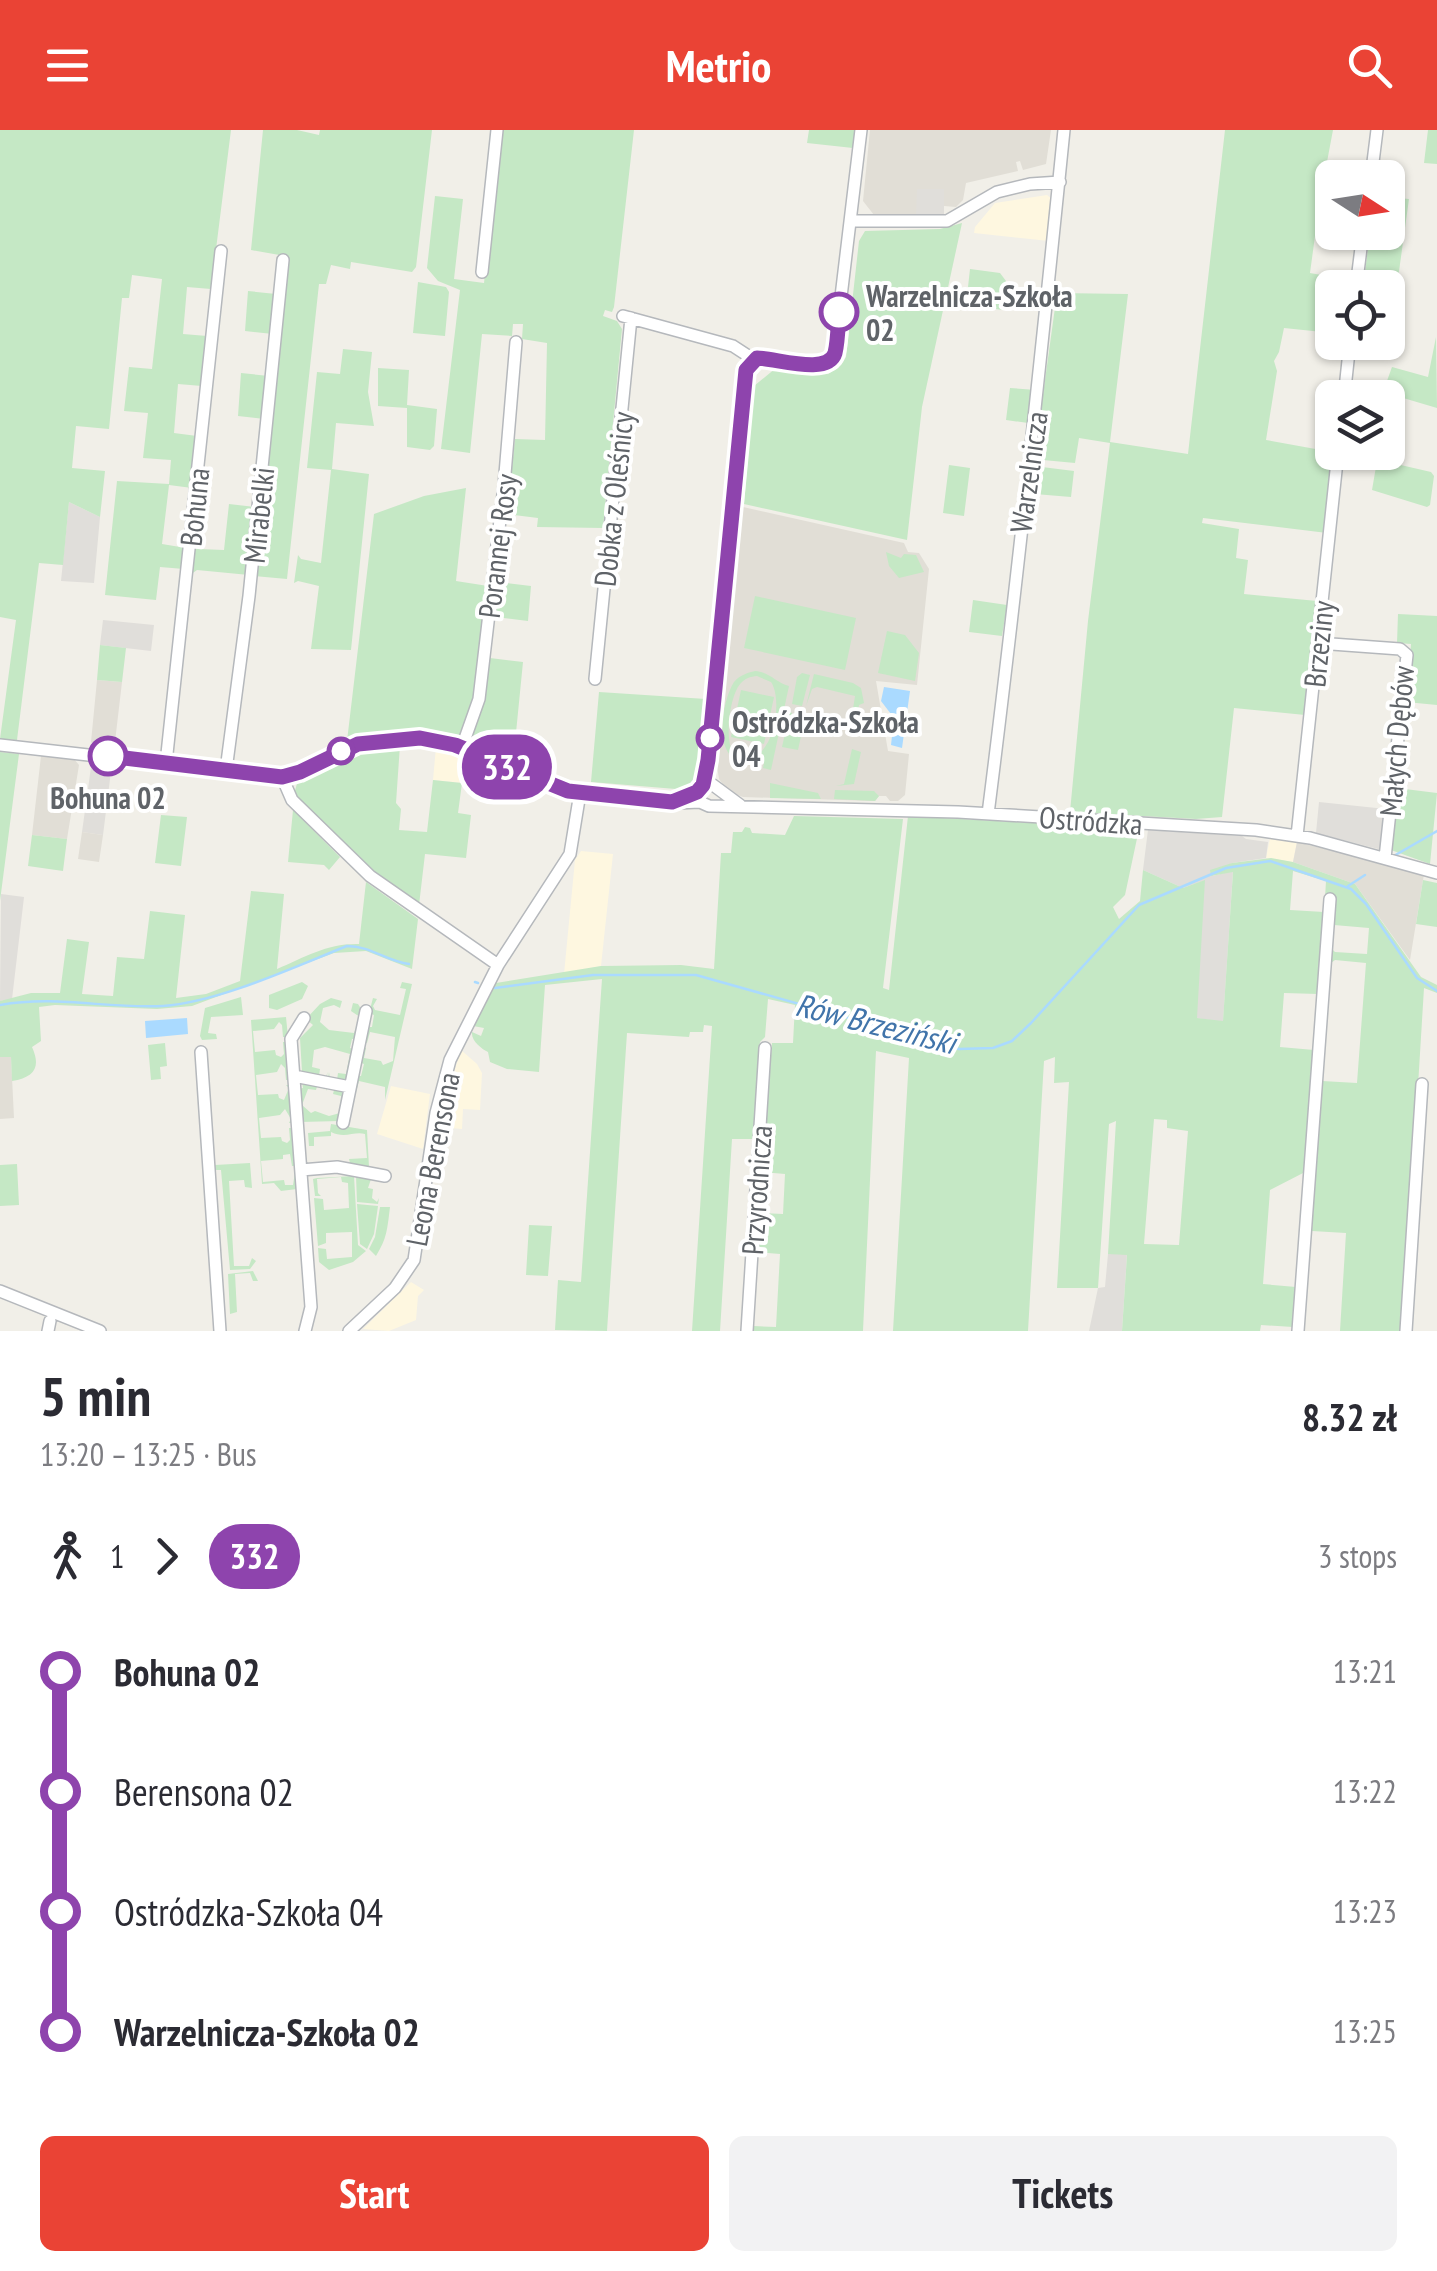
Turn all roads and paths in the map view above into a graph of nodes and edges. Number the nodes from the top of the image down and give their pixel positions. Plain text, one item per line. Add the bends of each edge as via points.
1 (497, 130) edge
2 (861, 130) edge
3 (1064, 130) edge
4 (1376, 130) edge
5 (1373, 160) edge
6 (1060, 182) junction
7 (850, 221) junction
8 (221, 252) dead end
9 (283, 260) dead end
10 (482, 272) dead end
11 (516, 342) dead end
12 (753, 359) junction
13 (1336, 470) edge
14 (1318, 643) junction
15 (595, 679) dead end
16 (0, 746) edge
17 (462, 747) junction
18 (166, 762) junction
19 (226, 770) junction
20 (282, 777) junction
21 (580, 793) junction
22 (708, 793) junction
23 (988, 814) junction
24 (1297, 836) junction
25 (1390, 859) junction
26 (1437, 873) edge
27 (1330, 899) dead end
28 (498, 965) junction
29 (366, 1011) dead end
30 (304, 1018) dead end
31 (765, 1048) dead end
32 (200, 1052) dead end
33 (294, 1076) junction
34 (1422, 1084) dead end
35 (350, 1087) junction
36 (342, 1123) dead end
37 (301, 1170) junction
38 (385, 1176) dead end
39 (0, 1291) edge
40 (92, 1329) edge
41 (220, 1331) edge
42 (304, 1331) edge
43 (350, 1331) edge
44 (747, 1331) edge
45 (1298, 1331) edge
46 (1406, 1331) edge

1 - 10 street
2 - 7 street
3 - 6 street, Warzelnicza
4 - 5 street
6 - 7 street via 997,192 947,222
6 - 23 street, Warzelnicza
7 - 12 street via 832,359 815,365
8 - 18 street, Bohuna
9 - 19 street, Mirabelki
11 - 17 street, Porannej Rosy via 478,699
12 - 15 street, Dobka z Oleśnicy via 733,346 627,317
12 - 22 street via 740,418
13 - 14 street, Brzeziny
14 - 24 street, Brzeziny
14 - 25 street, Małych Dębów via 1406,652
16 - 18 street
17 - 20 street via 420,738 366,743
17 - 21 street
18 - 19 street
19 - 20 street
20 - 28 street via 292,800 370,876
21 - 22 street via 672,802
21 - 28 street, Leona Berensona via 570,854
22 - 23 street, Ostródzka via 740,805
23 - 24 street, Ostródzka
24 - 25 street, Ostródzka
25 - 26 street, Ostródzka
27 - 45 street
28 - 43 street, Leona Berensona via 445,1076 414,1260
29 - 35 street
30 - 33 street via 292,1034
31 - 44 street, Przyrodnicza
32 - 41 street
33 - 35 street
33 - 37 street
34 - 46 street
35 - 36 street
37 - 38 street via 337,1167
37 - 42 street via 312,1317
39 - 40 street

